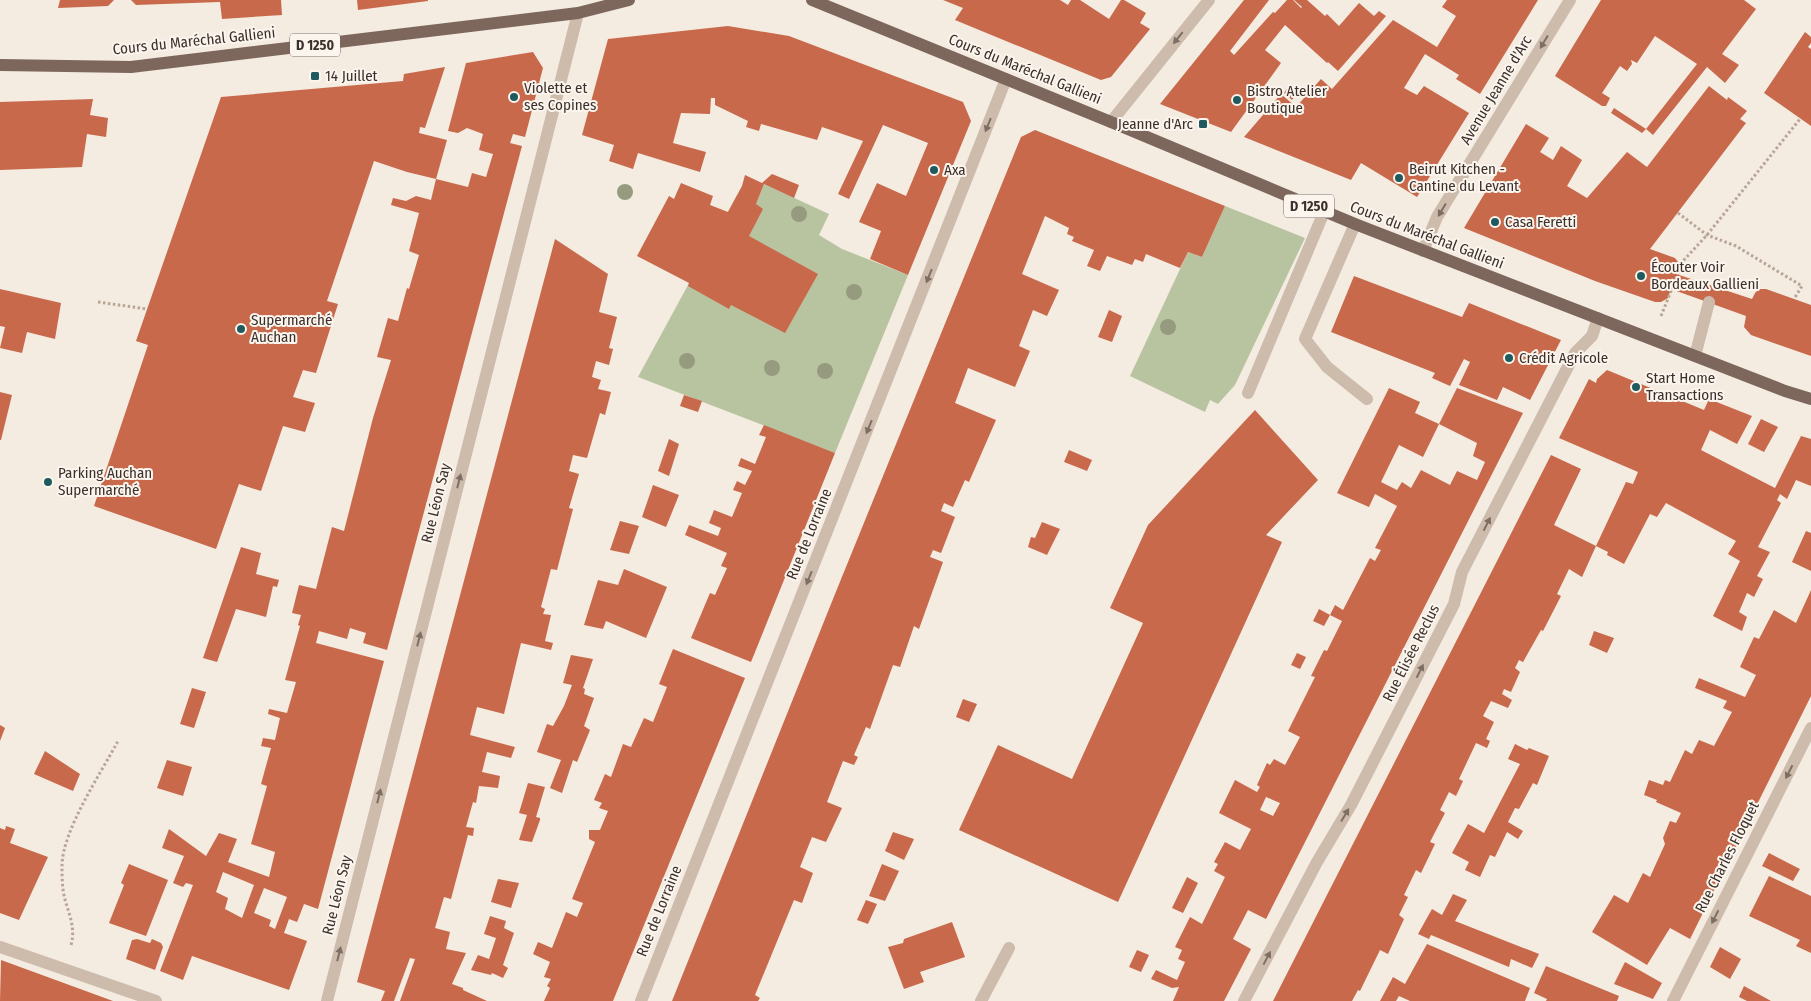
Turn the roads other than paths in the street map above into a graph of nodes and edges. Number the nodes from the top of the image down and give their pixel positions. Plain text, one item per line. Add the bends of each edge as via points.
1 (629, 0) edge
2 (812, 0) edge
3 (1209, 0) edge
4 (1570, 0) edge
5 (578, 13) junction
6 (0, 65) edge
7 (1006, 79) junction
8 (1111, 122) junction
9 (1324, 212) junction
10 (1355, 224) junction
11 (1423, 251) junction
12 (1708, 302) dead end
13 (1598, 318) junction
14 (1695, 356) junction
15 (1248, 393) dead end
16 (1367, 398) dead end
17 (1811, 399) edge
18 (1811, 728) edge
19 (0, 947) edge
20 (1009, 948) dead end
21 (156, 1001) edge
22 (327, 1001) edge
23 (641, 1001) edge
24 (981, 1001) edge
25 (1244, 1001) edge
26 (1673, 1001) edge

1 - 5 main road, Cours du Maréchal Gallieni / D 1250
2 - 7 main road, Cours du Maréchal Gallieni / D 1250
3 -> 8 street
4 -> 11 street, Avenue Jeanne d'Arc via 1437,217
5 - 6 main road, Cours du Maréchal Gallieni / D 1250 via 131,67
22 -> 5 street, Rue Léon Say
7 - 8 main road, Cours du Maréchal Gallieni / D 1250
7 -> 23 street, Rue de Lorraine
8 - 9 main road, Cours du Maréchal Gallieni / D 1250
9 - 10 main road, Cours du Maréchal Gallieni / D 1250
9 - 15 street
10 - 11 main road, Cours du Maréchal Gallieni / D 1250
10 - 16 street via 1305,339 1327,367
11 - 13 main road, Cours du Maréchal Gallieni / D 1250
12 - 14 street
13 - 14 main road, Cours du Maréchal Gallieni / D 1250
25 -> 13 street, Rue Élisée Reclus via 1317,862 1351,805 1454,604 1462,572 1574,353 1592,336
14 - 17 main road, Cours du Maréchal Gallieni / D 1250
18 -> 26 street, Rue Charles Floquet
19 - 21 street
20 - 24 street

